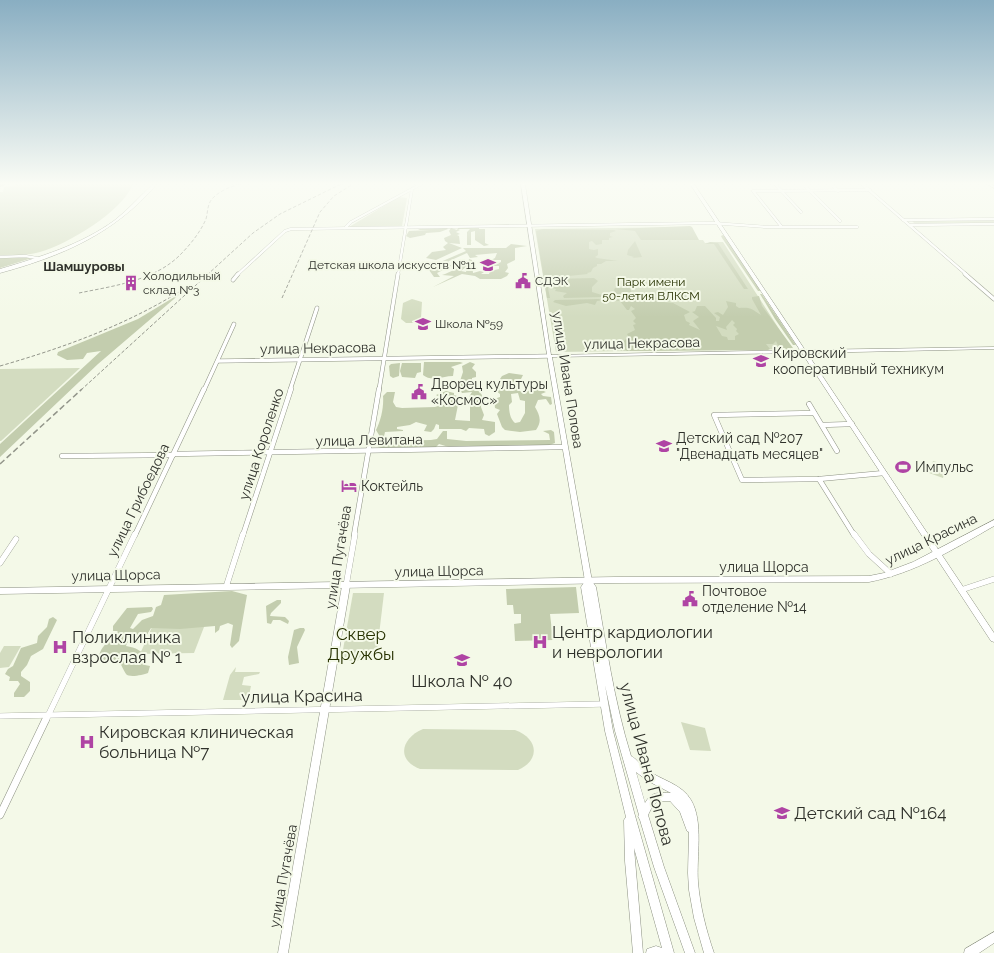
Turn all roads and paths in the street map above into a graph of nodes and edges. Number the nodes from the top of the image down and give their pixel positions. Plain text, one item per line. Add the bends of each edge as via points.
1 (100, 228) edge
2 (104, 228) edge
3 (336, 228) edge
4 (406, 228) edge
5 (529, 228) edge
6 (722, 228) edge
7 (914, 228) edge
8 (0, 256) edge
9 (37, 258) junction
10 (0, 270) edge
11 (233, 280) dead end
12 (994, 299) edge
13 (317, 308) dead end
14 (234, 324) dead end
15 (994, 348) edge
16 (804, 351) junction
17 (550, 356) junction
18 (384, 359) junction
19 (300, 360) junction
20 (218, 361) junction
21 (809, 404) dead end
22 (814, 413) junction
23 (852, 424) junction
24 (822, 425) junction
25 (565, 447) junction
26 (368, 451) junction
27 (837, 451) dead end
28 (270, 453) junction
29 (174, 455) junction
30 (62, 456) dead end
31 (884, 473) junction
32 (819, 479) junction
33 (994, 523) edge
34 (16, 539) dead end
35 (938, 554) junction
36 (0, 563) edge
37 (891, 574) junction
38 (879, 578) joint
39 (994, 578) edge
40 (589, 581) junction
41 (346, 586) junction
42 (226, 587) junction
43 (108, 588) junction
44 (962, 590) junction
45 (0, 591) edge
46 (994, 639) edge
47 (604, 704) junction
48 (325, 710) junction
49 (47, 715) junction
50 (0, 716) edge
51 (626, 755) junction
52 (629, 812) junction
53 (0, 815) edge
54 (643, 816) junction
55 (692, 837) junction
56 (994, 937) edge
57 (283, 953) edge
58 (638, 953) edge
59 (651, 953) edge
60 (663, 953) edge
61 (669, 953) edge
62 (690, 953) edge
63 (709, 953) edge
64 (968, 953) edge

1 - 9 highway via 76,242
2 - 10 highway via 57,252
3 - 11 street via 286,231 244,266
4 - 18 street, улица Пугачёва
5 - 17 street, улица Ивана Попова
6 - 16 street
7 - 12 street
8 - 9 street
9 - 10 highway
13 - 19 street, улица Короленко
14 - 20 street, улица Грибоедова
15 - 16 street, улица Некрасова
16 - 17 street, улица Некрасова
16 - 23 street
17 - 18 street, улица Некрасова
17 - 25 street, улица Ивана Попова
18 - 19 street, улица Некрасова
18 - 26 street, улица Пугачёва
19 - 20 street, улица Некрасова
19 - 28 street, улица Короленко
20 - 29 street, улица Грибоедова
21 - 22 street
22 - 24 street
22 - 32 street via 714,415 742,480
23 - 24 street
23 - 31 street
24 - 27 street
25 - 26 street, улица Левитана
25 - 40 street, улица Ивана Попова
26 - 28 street, улица Левитана
26 - 41 street, улица Пугачёва
28 - 29 street, улица Левитана
28 - 42 street, улица Короленко
29 - 30 street, улица Левитана
29 - 43 street, улица Грибоедова
31 - 32 street
31 - 35 street
32 - 37 street via 853,534
33 - 35 main road, улица Красина
34 - 36 street
35 - 37 main road, улица Красина
35 - 44 street
37 - 38 main road, улица Красина
38 - 40 main road, улица Щорса
39 - 44 street
40 - 41 main road, улица Щорса
40 - 47 street, улица Ивана Попова via 585,587
40 - 51 street, улица Ивана Попова via 613,704
41 - 42 main road, улица Щорса
41 - 48 street, улица Пугачёва
42 - 43 main road, улица Щорса
43 - 45 main road, улица Щорса
43 - 49 street, улица Грибоедова
44 - 46 street
47 - 48 street, улица Красина
47 - 52 street, улица Ивана Попова
48 - 49 street, улица Красина
48 - 57 street, улица Пугачёва
49 - 50 street, улица Красина
49 - 53 street, улица Грибоедова
51 - 54 street, улица Ивана Попова
51 - 55 street via 640,772 670,787 685,798 692,812
52 - 58 street
52 - 61 street, улица Ивана Попова
54 - 55 street via 656,797 672,797 686,814
54 - 62 street, улица Ивана Попова
55 - 63 street via 693,882
56 - 64 street
59 - 60 street

